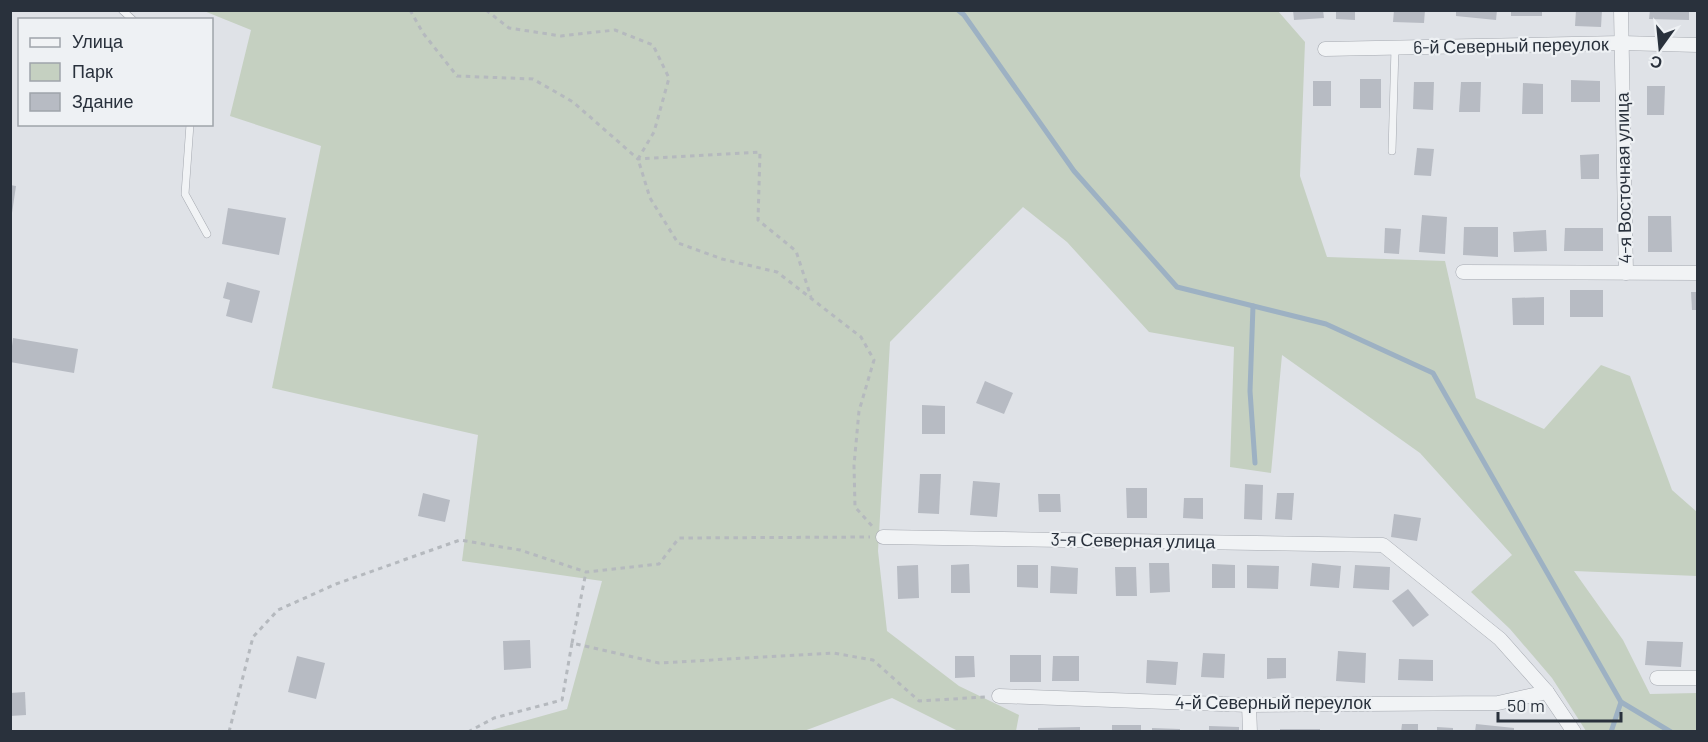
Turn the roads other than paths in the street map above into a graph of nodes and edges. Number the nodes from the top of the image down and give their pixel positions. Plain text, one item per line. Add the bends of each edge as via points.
1 (1621, 10) edge
2 (1621, 43) junction
3 (1698, 45) edge
4 (1395, 48) junction
5 (1324, 49) dead end
6 (190, 126) edge
7 (1392, 150) dead end
8 (207, 234) dead end
9 (1463, 272) dead end
10 (1626, 273) junction
11 (1698, 273) edge
12 (883, 537) road end
13 (1657, 678) dead end
14 (1698, 678) edge
15 (1547, 692) junction
16 (999, 696) road end
17 (1249, 705) junction
18 (1250, 732) edge
19 (1574, 732) edge

1 - 2 street, 4-я Восточная улица
2 - 3 street, 6-й Северный переулок
2 - 4 street, 6-й Северный переулок
2 - 10 street, 4-я Восточная улица
4 - 5 street, 6-й Северный переулок
4 - 7 lane
6 - 8 lane via 185,194
9 - 10 street
10 - 11 street
12 - 15 street, 3-я Северная улица via 1383,545 1500,639
13 - 14 street
15 - 17 street, 4-й Северный переулок via 1498,703
15 - 19 street
16 - 17 street, 4-й Северный переулок
17 - 18 street

